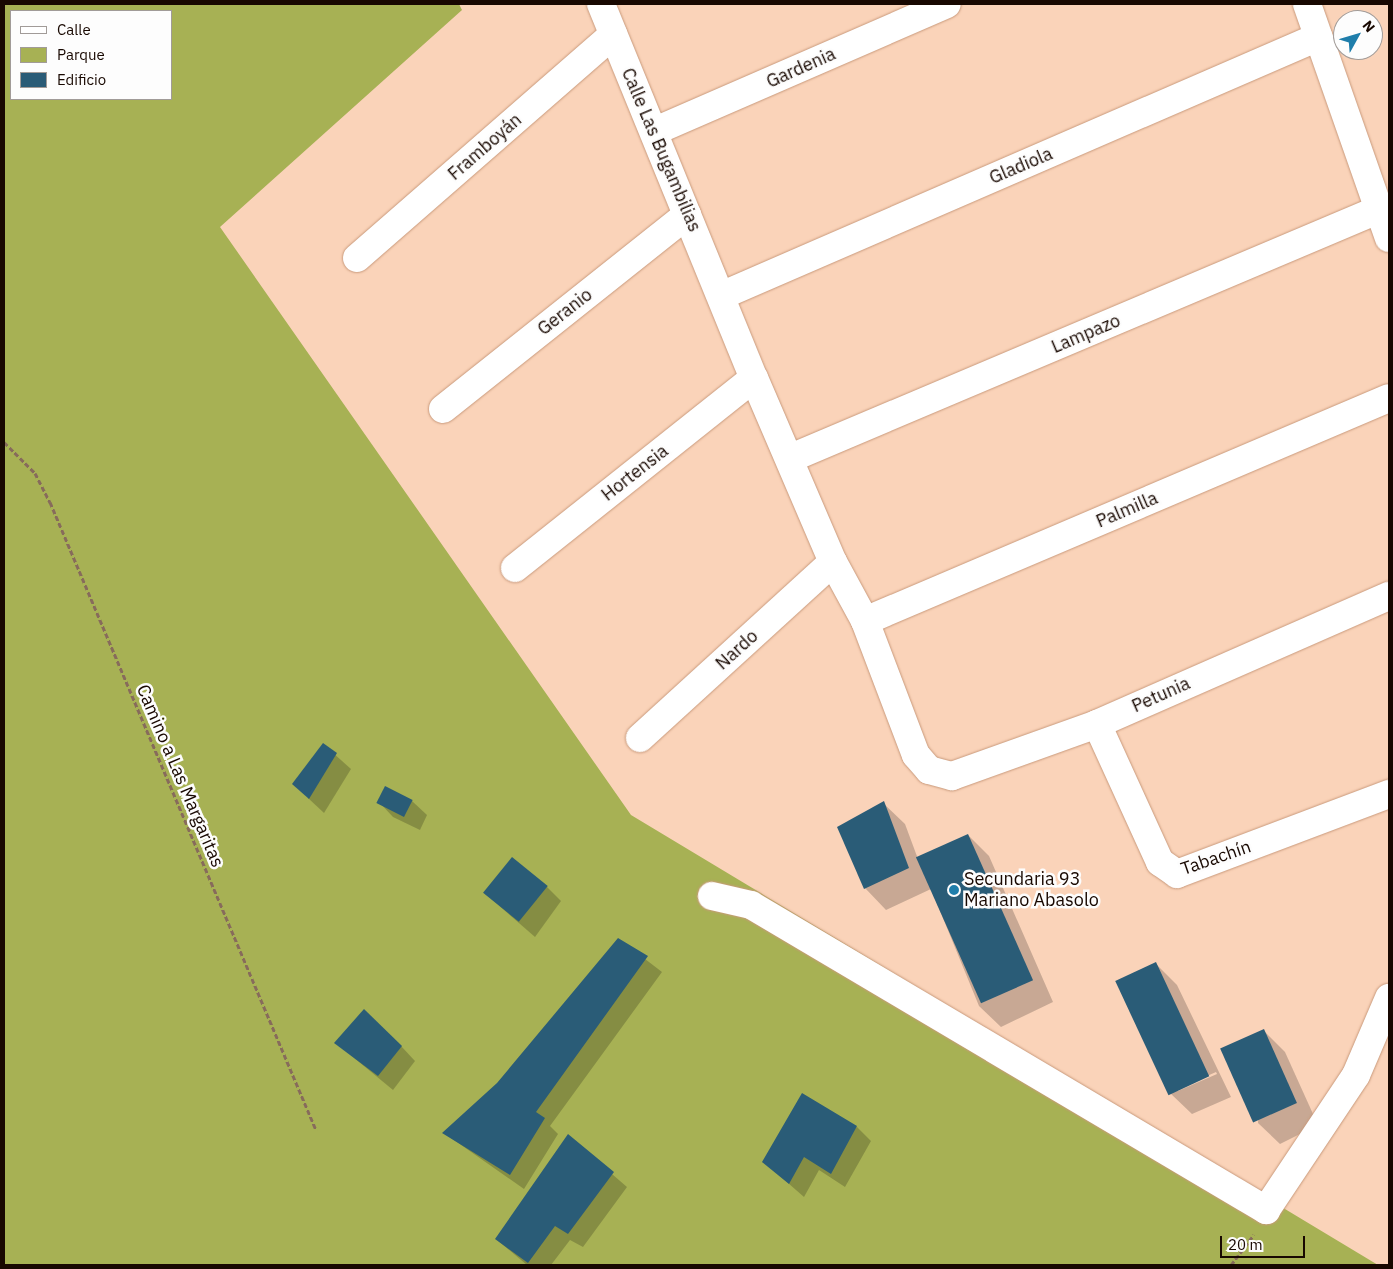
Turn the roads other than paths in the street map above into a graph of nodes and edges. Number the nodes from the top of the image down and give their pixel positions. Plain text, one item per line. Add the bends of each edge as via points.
1 (600, 4) edge
2 (947, 4) edge
3 (1307, 4) edge
4 (613, 35) junction
5 (1318, 37) junction
6 (655, 131) junction
7 (1380, 209) junction
8 (687, 215) junction
9 (1389, 238) edge
10 (357, 258) dead end
11 (723, 295) junction
12 (754, 378) junction
13 (1389, 398) edge
14 (443, 410) dead end
15 (791, 458) junction
16 (833, 562) junction
17 (515, 568) dead end
18 (1389, 596) edge
19 (865, 621) junction
20 (1097, 724) junction
21 (640, 738) dead end
22 (929, 770) joint
23 (1389, 794) edge
24 (712, 896) dead end
25 (1389, 998) edge

1 - 4 street, Calle Las Bugambilias
2 - 6 street, Gardenia
3 - 5 street
4 - 6 street, Calle Las Bugambilias
4 - 10 street, Framboyán
5 - 7 street
5 - 11 street, Gladiola
6 - 8 street, Calle Las Bugambilias
7 - 9 street
7 - 15 street, Lampazo
8 - 11 street, Calle Las Bugambilias
8 - 14 street, Geranio
11 - 12 street, Calle Las Bugambilias
12 - 15 street, Calle Las Bugambilias
12 - 17 street, Hortensia
13 - 19 street, Palmilla
15 - 16 street, Calle Las Bugambilias
16 - 19 street, Calle Las Bugambilias
16 - 21 street, Nardo
18 - 20 street, Petunia
19 - 22 street, Calle Las Bugambilias via 916,754
20 - 22 street, Petunia via 952,776
20 - 23 street, Tabachín via 1160,862 1177,874
24 - 25 street via 751,905 1266,1210 1356,1075

